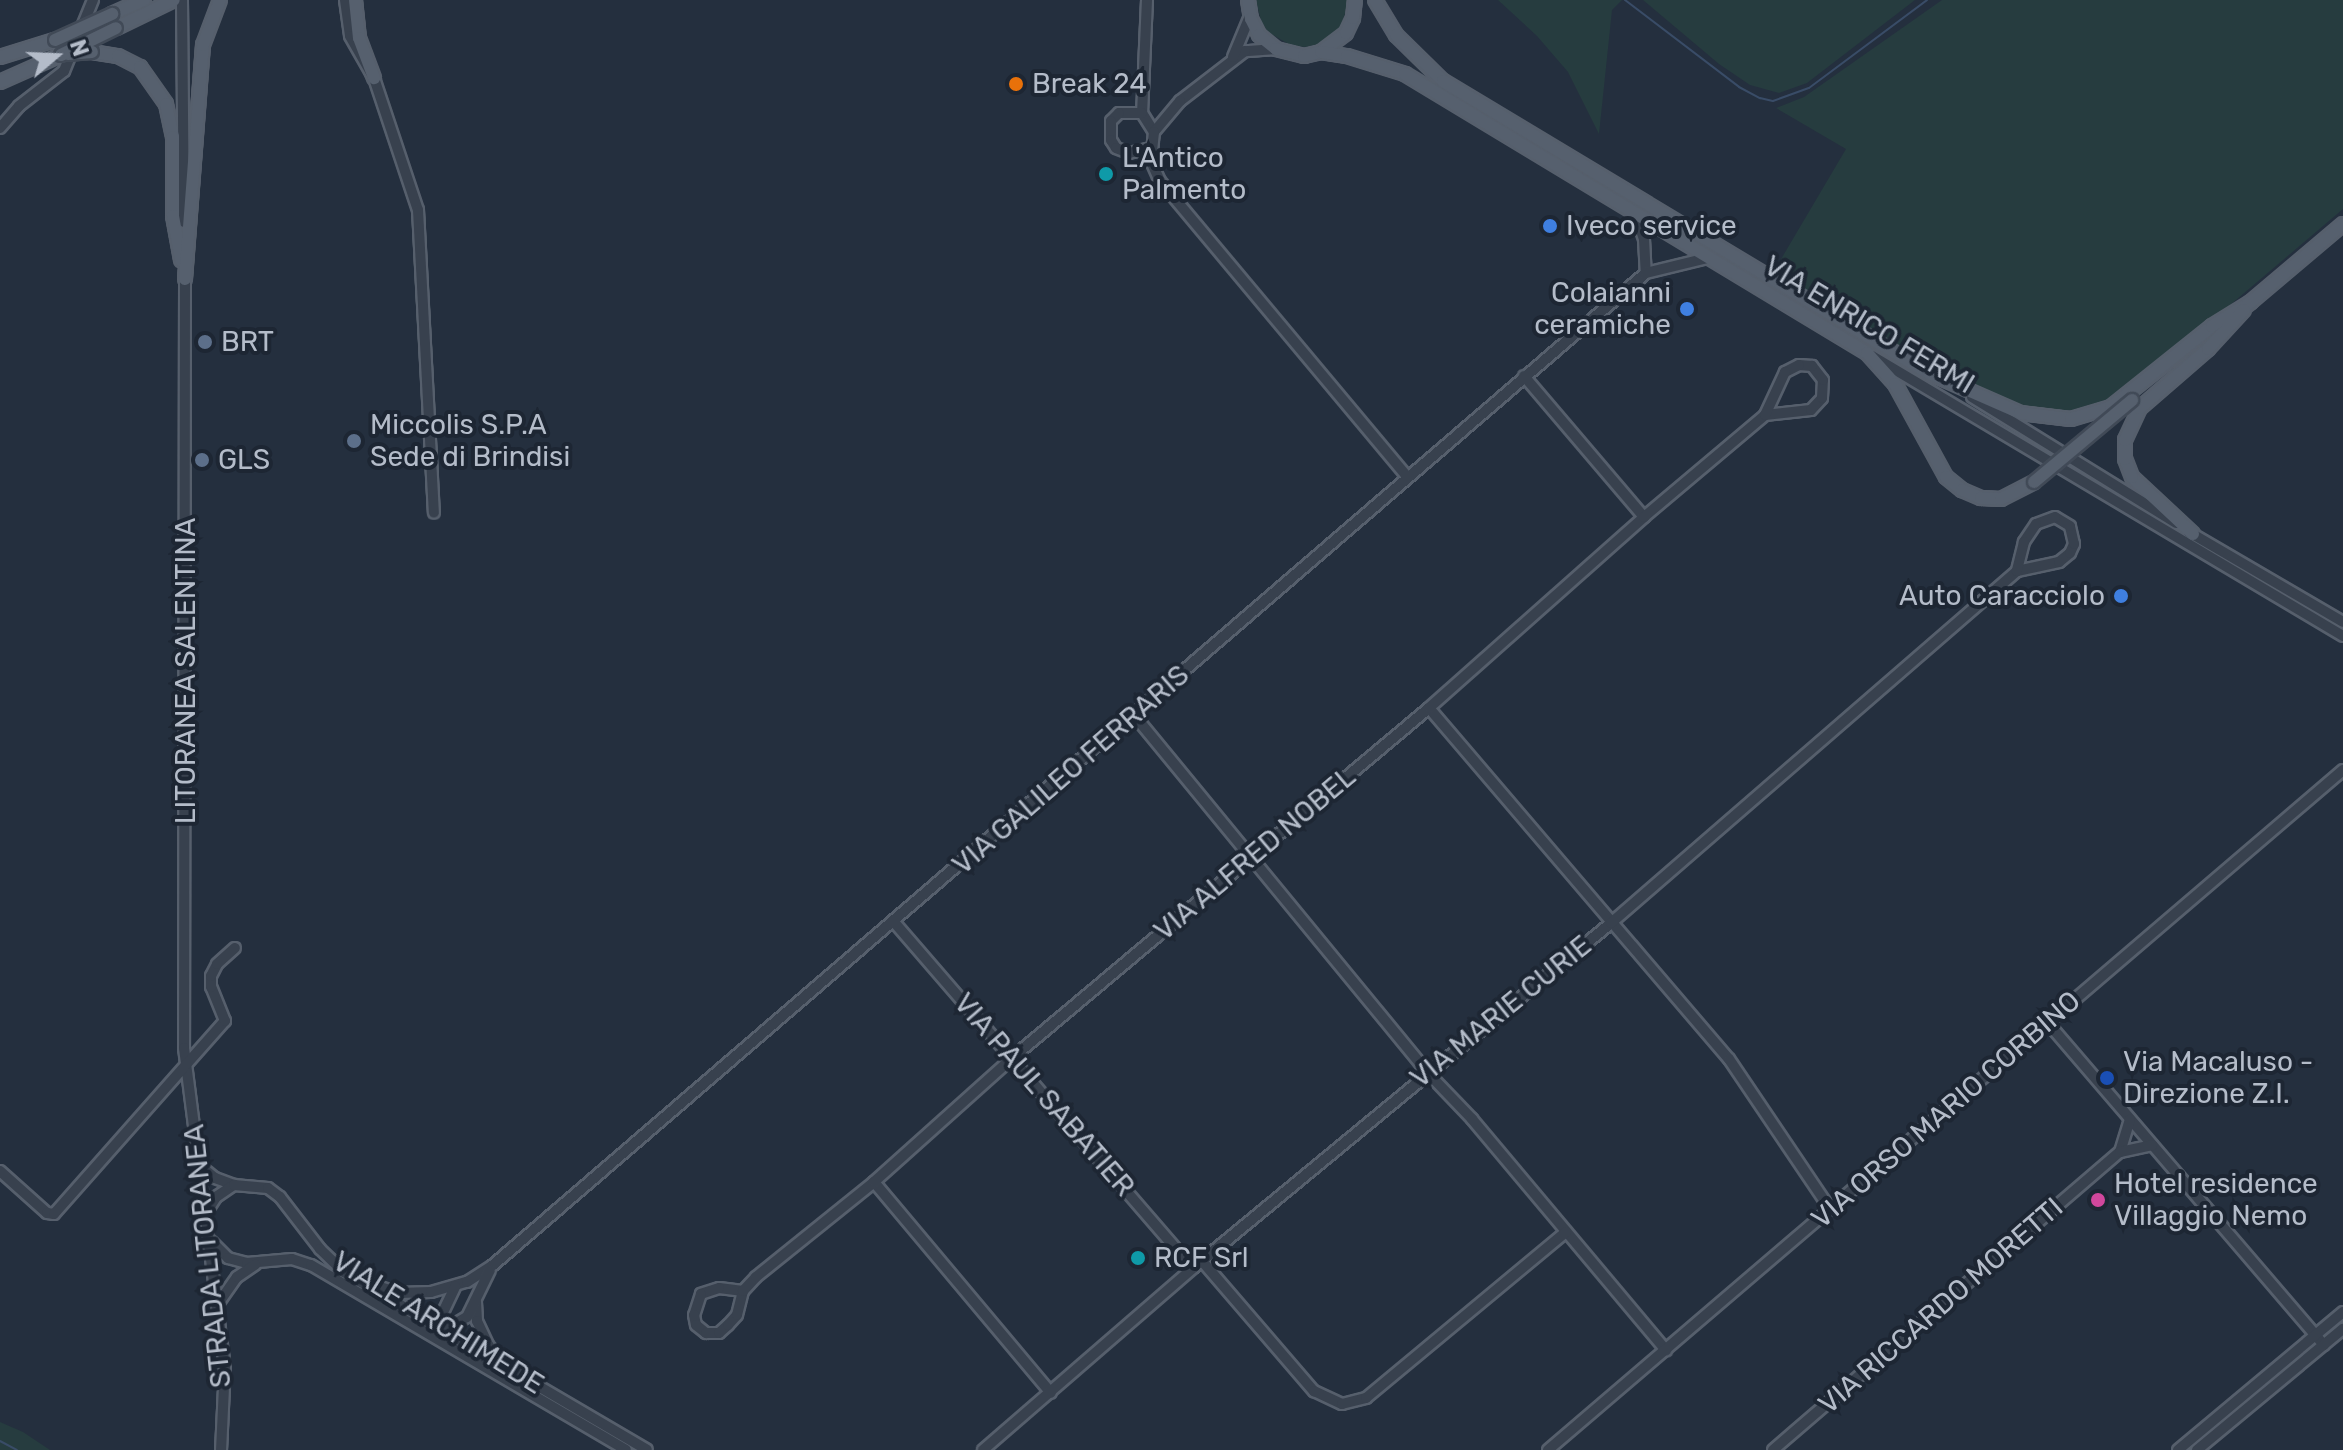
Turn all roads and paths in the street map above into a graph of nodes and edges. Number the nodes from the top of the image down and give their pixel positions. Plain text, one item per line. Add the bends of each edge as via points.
1 (93, 0) edge
2 (144, 0) edge
3 (174, 0) edge
4 (182, 0) edge
5 (220, 0) edge
6 (345, 0) edge
7 (355, 0) edge
8 (1147, 0) edge
9 (1248, 0) edge
10 (1375, 0) edge
11 (1355, 1) edge
12 (1250, 16) junction
13 (1276, 49) junction
14 (1321, 52) junction
15 (61, 55) junction
16 (0, 57) edge
17 (1232, 58) junction
18 (374, 78) junction
19 (0, 82) edge
20 (1142, 113) junction
21 (0, 128) edge
22 (1154, 132) junction
23 (1150, 148) junction
24 (1636, 216) junction
25 (2343, 224) edge
26 (1707, 258) junction
27 (1646, 273) junction
28 (185, 279) junction
29 (2251, 302) junction
30 (1867, 353) junction
31 (1524, 376) junction
32 (1950, 384) junction
33 (1765, 415) junction
34 (1407, 476) junction
35 (434, 513) dead end
36 (1644, 517) junction
37 (2193, 534) junction
38 (2017, 571) junction
39 (2343, 622) edge
40 (2343, 636) edge
41 (1429, 708) junction
42 (1134, 715) junction
43 (2343, 770) edge
44 (1252, 858) junction
45 (894, 922) junction
46 (1611, 923) junction
47 (235, 948) dead end
48 (2048, 1023) junction
49 (1012, 1058) junction
50 (186, 1063) junction
51 (1427, 1072) junction
52 (2130, 1120) junction
53 (2152, 1145) junction
54 (2120, 1152) junction
55 (200, 1166) junction
56 (0, 1171) edge
57 (874, 1182) junction
58 (234, 1185) junction
59 (1830, 1209) junction
60 (207, 1211) junction
61 (1566, 1232) junction
62 (211, 1240) junction
63 (256, 1264) junction
64 (493, 1265) junction
65 (1198, 1265) junction
66 (358, 1280) junction
67 (455, 1287) junction
68 (743, 1291) junction
69 (476, 1300) junction
70 (219, 1303) junction
71 (2343, 1312) edge
72 (440, 1328) junction
73 (2343, 1329) edge
74 (2316, 1335) junction
75 (431, 1337) junction
76 (2324, 1345) junction
77 (1666, 1350) junction
78 (508, 1369) junction
79 (1051, 1393) junction
80 (221, 1450) edge
81 (626, 1450) edge
82 (647, 1450) edge
83 (983, 1450) edge
84 (1548, 1450) edge
85 (1773, 1450) edge
86 (2178, 1450) edge
87 (2197, 1450) edge

1 - 21 street via 64,71
2 - 16 main road, bridge via 55,40
3 - 15 main road, bridge
4 - 28 street
5 - 28 main road via 203,45
6 - 18 street via 350,36
7 - 18 main road via 359,38
8 - 20 street
9 - 12 main road
10 - 32 main road, VIA ENRICO FERMI via 1396,35 1443,81
11 - 14 main road via 1346,33
12 - 13 main road via 1259,35
12 - 17 street
13 - 14 main road, VIA ENRICO FERMI via 1304,56
13 - 17 street via 1245,51
14 - 24 main road, VIA ENRICO FERMI via 1405,74
15 - 19 main road
15 - 28 main road, bridge via 118,56 140,67 166,104 173,137 173,216
17 - 22 street via 1180,101
18 - 35 street via 418,210
20 - 22 street
20 - 23 street via 1119,113 1111,121 1111,140 1129,153
22 - 23 street
23 - 34 street via 1160,181
24 - 26 main road, VIA ENRICO FERMI
24 - 27 street
25 - 29 main road
26 - 27 street
26 - 30 main road, VIA ENRICO FERMI
27 - 31 street, VIA GALILEO FERRARIS
28 - 50 street, LITORANEA SALENTINA
29 - 30 main road, bridge via 2034,482 2001,499 1981,498 1946,477 1895,384
29 - 32 main road via 2212,326 2122,400 2093,414 2071,419 2020,413
29 - 37 main road via 2217,341 2140,408 2125,440 2132,477
30 - 40 street, VIA ENRICO FERMI
31 - 34 street, VIA GALILEO FERRARIS
31 - 36 street
32 - 37 street, VIA ENRICO FERMI
33 - 33 street, VIA ALFRED NOBEL via 1811,410 1822,398 1823,380 1812,366 1785,372
33 - 36 street, VIA ALFRED NOBEL
34 - 42 street, VIA GALILEO FERRARIS
36 - 41 street, VIA ALFRED NOBEL
37 - 39 street, VIA ENRICO FERMI
38 - 38 street, VIA MARIE CURIE via 2059,562 2070,553 2070,526 2055,517 2036,524 2024,542
38 - 46 street, VIA MARIE CURIE
41 - 44 street, VIA ALFRED NOBEL
41 - 46 street
42 - 44 street
42 - 45 street, VIA GALILEO FERRARIS
43 - 48 street, VIA ORSO MARIO CORBINO
44 - 49 street, VIA ALFRED NOBEL
44 - 51 street
45 - 49 street, VIA PAUL SABATIER
45 - 64 street, VIA GALILEO FERRARIS
46 - 51 street, VIA MARIE CURIE
46 - 59 street via 1729,1059
47 - 50 street via 211,976 225,1021
48 - 52 street
48 - 59 street, VIA ORSO MARIO CORBINO
49 - 57 street, VIA ALFRED NOBEL
49 - 65 street, VIA PAUL SABATIER
50 - 55 street, STRADA LITORANEA
50 - 56 street via 54,1214
51 - 61 street
51 - 65 street, VIA MARIE CURIE
52 - 53 street
52 - 54 street
53 - 54 street, VIA RICCARDO MORETTI
53 - 74 street
54 - 85 street, VIA RICCARDO MORETTI
55 - 58 street, VIALE ARCHIMEDE
55 - 60 street, STRADA LITORANEA
57 - 68 street, VIA ALFRED NOBEL
57 - 79 street
58 - 60 street
58 - 66 street, VIALE ARCHIMEDE via 257,1184 280,1197 320,1249
59 - 77 street, VIA ORSO MARIO CORBINO
60 - 62 street, STRADA LITORANEA
61 - 65 street, VIA PAUL SABATIER via 1366,1398 1342,1404 1314,1391
61 - 77 street
62 - 63 street, VIALE ARCHIMEDE via 228,1258
62 - 70 street, STRADA LITORANEA
63 - 70 street via 237,1277
63 - 75 street, VIALE ARCHIMEDE via 292,1259 311,1265
64 - 67 street, VIA GALILEO FERRARIS
64 - 69 street, VIA GALILEO FERRARIS
65 - 79 street, VIA MARIE CURIE
66 - 67 street, VIA GALILEO FERRARIS via 399,1293
66 - 72 street, VIALE ARCHIMEDE
67 - 72 street
68 - 68 street, VIA ALFRED NOBEL via 737,1315 719,1333 706,1333 696,1325 701,1294 719,1288
69 - 72 street, VIA GALILEO FERRARIS via 467,1317
69 - 78 street via 477,1321 488,1345
70 - 80 street, STRADA LITORANEA via 225,1366
71 - 74 street
72 - 75 street, VIA GALILEO FERRARIS
72 - 78 street, VIALE ARCHIMEDE
73 - 76 street
74 - 76 street
74 - 86 street
75 - 81 street, VIALE ARCHIMEDE
76 - 87 street
77 - 84 street, VIA ORSO MARIO CORBINO
78 - 82 street, VIALE ARCHIMEDE
79 - 83 street, VIA MARIE CURIE

